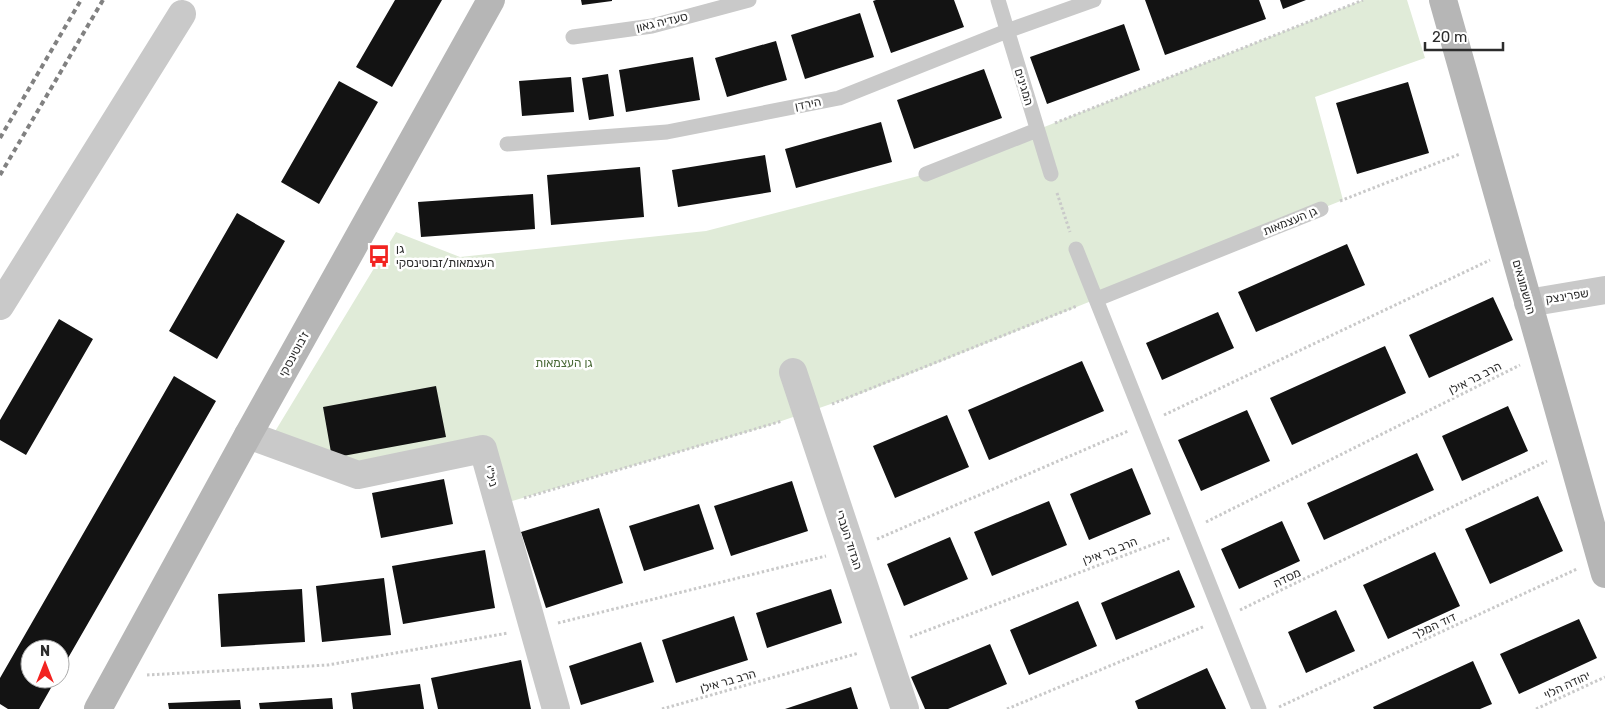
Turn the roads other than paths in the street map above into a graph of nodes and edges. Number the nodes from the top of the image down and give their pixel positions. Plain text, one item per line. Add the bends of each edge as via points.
1 (491, 0) edge
2 (749, 0) edge
3 (998, 0) edge
4 (1094, 0) edge
5 (1443, 0) edge
6 (182, 14) dead end
7 (1007, 31) junction
8 (573, 37) dead end
9 (1037, 130) junction
10 (507, 144) dead end
11 (926, 174) dead end
12 (1051, 174) road end
13 (1321, 209) road end
14 (1076, 249) road end
15 (1605, 290) edge
16 (1097, 299) junction
17 (1528, 303) junction
18 (0, 306) edge
19 (793, 372) dead end
20 (248, 435) junction
21 (1603, 566) edge
22 (98, 709) edge
23 (556, 709) edge
24 (905, 709) edge
25 (1259, 709) edge

1 - 20 street, ז'בוטינסקי
2 - 8 lane, סעדיה גאון via 652,26
3 - 7 lane, המגינים
4 - 7 lane, הירדן
5 - 17 street, החשמונאים
6 - 18 street
7 - 9 lane, המגינים
7 - 10 lane, הירדן via 839,98 667,132
9 - 11 lane
9 - 12 lane, המגינים
13 - 16 lane, גן העצמאות
14 - 16 lane
15 - 17 street, שפרינצק
16 - 25 lane
17 - 21 street, החשמונאים
19 - 24 street, הגדוד העברי
20 - 22 street, ז'בוטינסקי
20 - 23 street, ניל"י via 358,475 484,450

